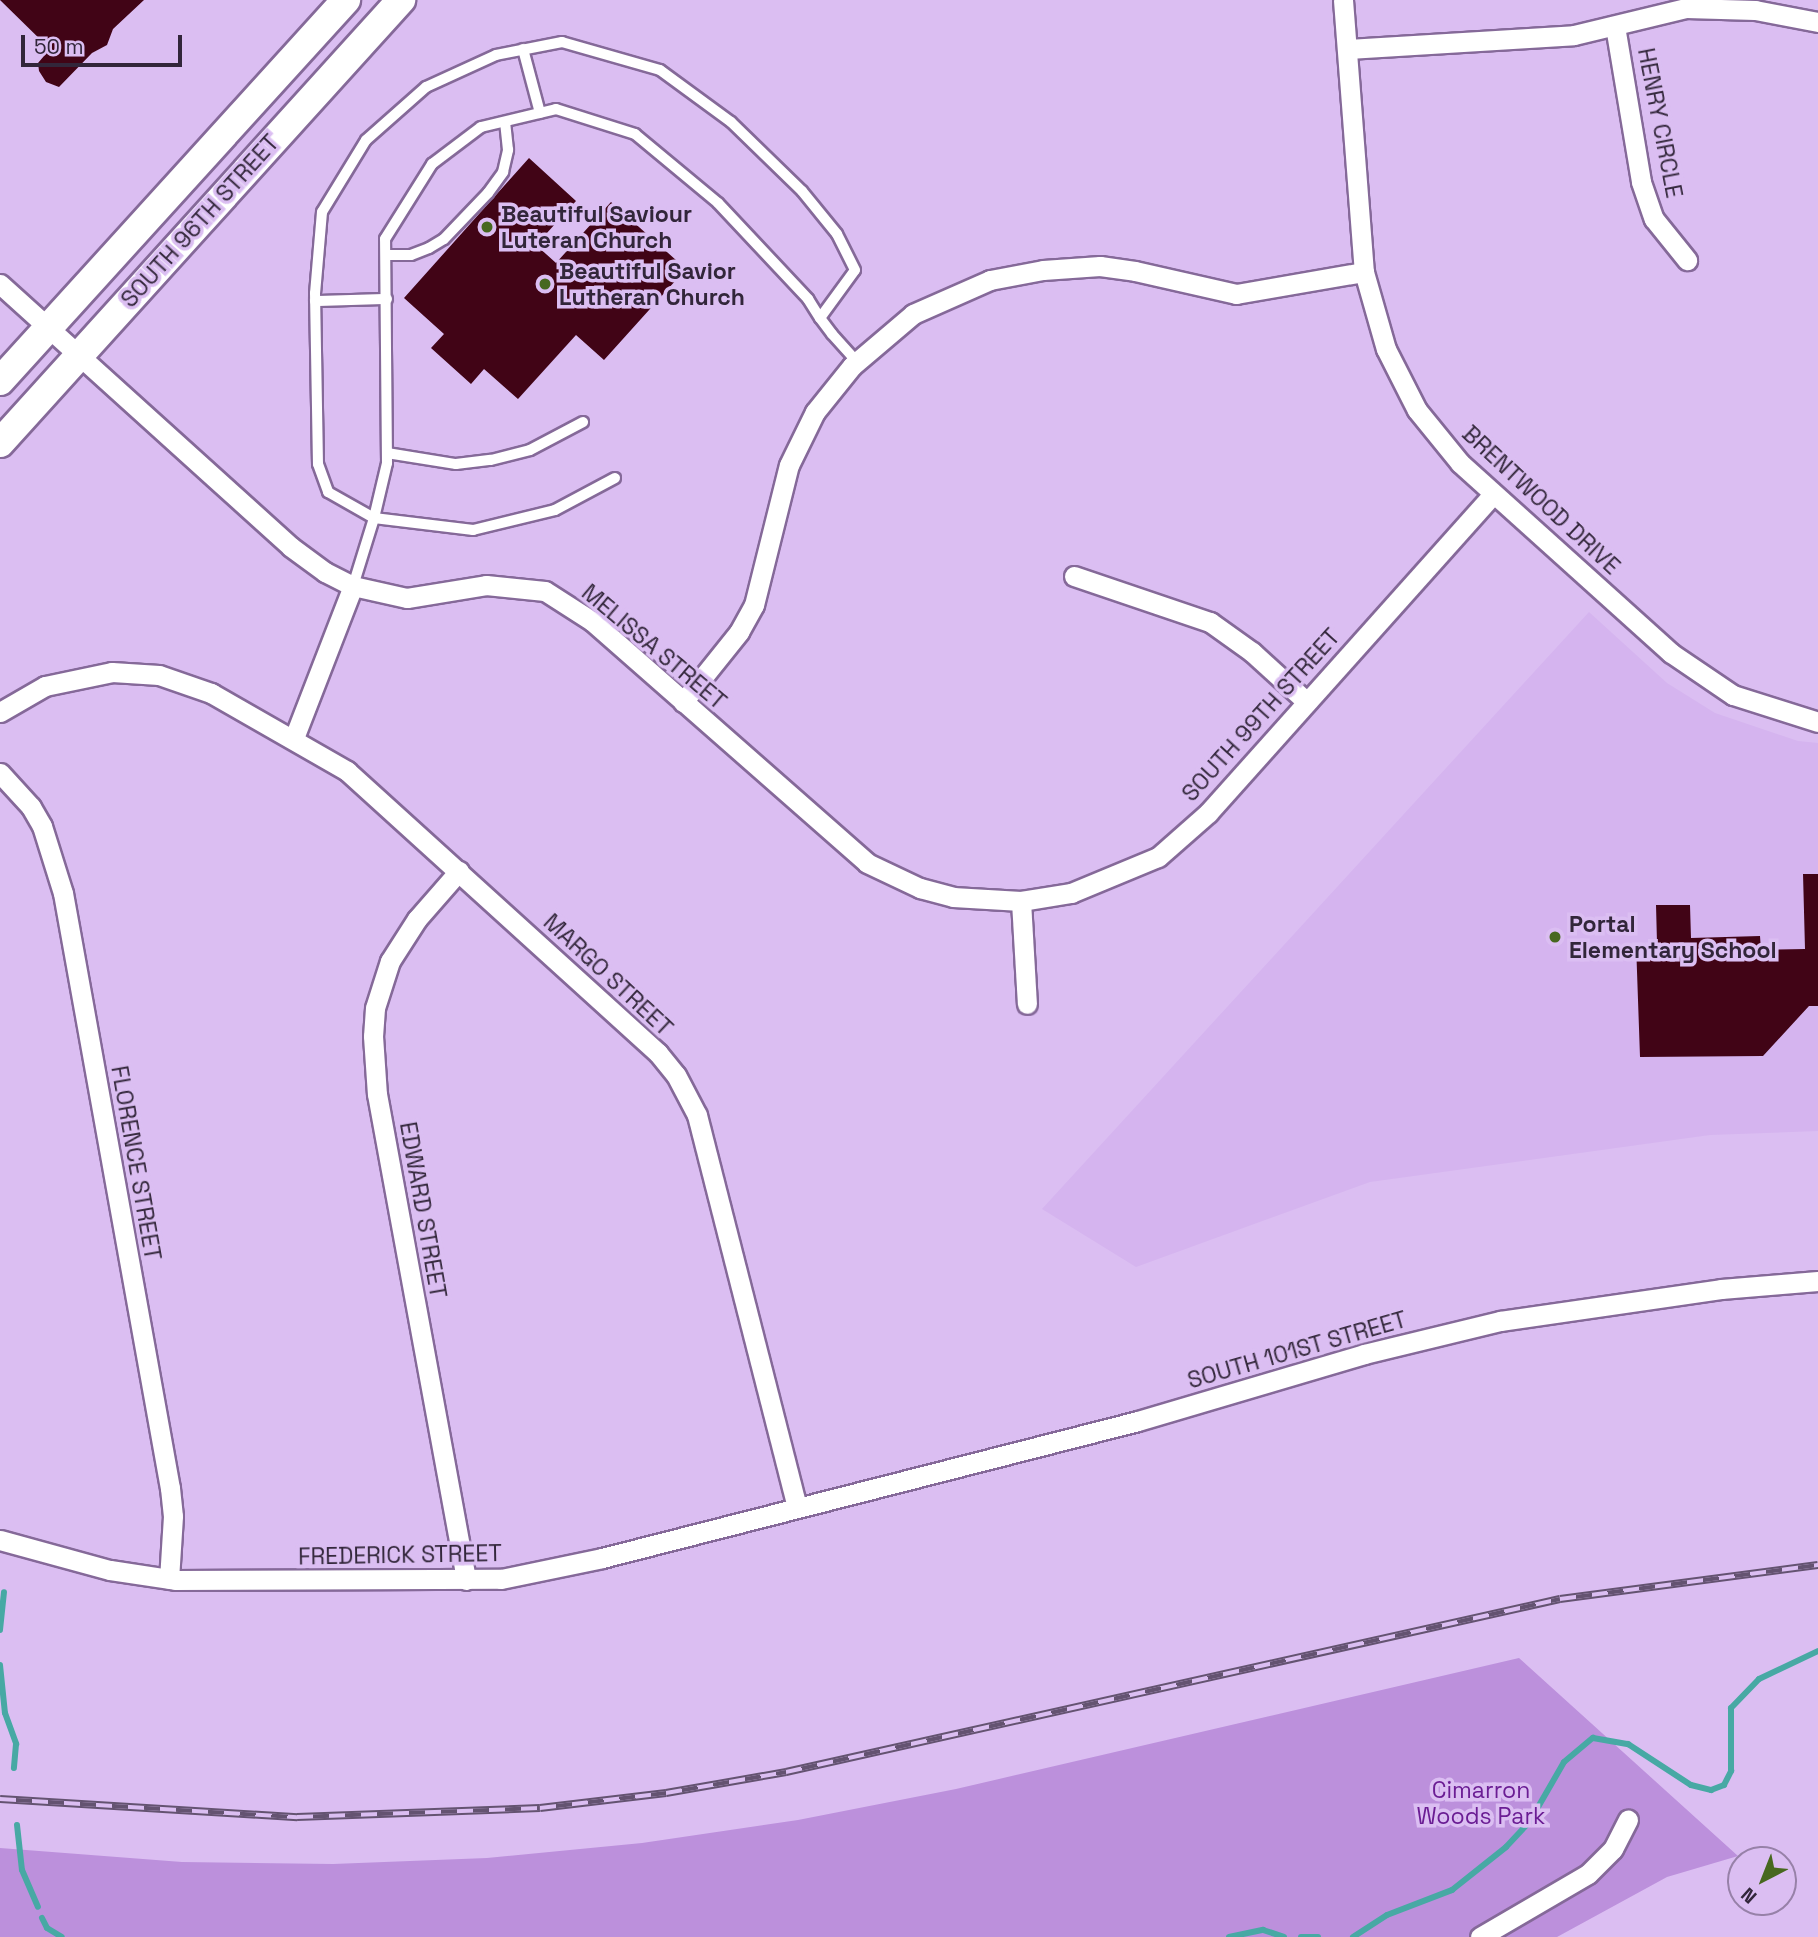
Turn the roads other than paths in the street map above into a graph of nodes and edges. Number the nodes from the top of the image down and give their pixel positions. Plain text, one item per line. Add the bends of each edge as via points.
1 (401, 0) edge
2 (1343, 0) edge
3 (341, 2) edge
4 (1818, 22) edge
5 (1615, 26) junction
6 (1348, 49) junction
7 (523, 50) junction
8 (540, 113) junction
9 (505, 122) junction
10 (386, 255) junction
11 (1687, 260) dead end
12 (1364, 272) junction
13 (0, 284) edge
14 (387, 299) junction
15 (315, 301) junction
16 (820, 318) junction
17 (49, 327) junction
18 (80, 354) junction
19 (857, 362) junction
20 (0, 382) edge
21 (583, 422) dead end
22 (0, 443) edge
23 (387, 453) junction
24 (615, 478) dead end
25 (1493, 494) junction
26 (374, 518) junction
27 (1074, 576) dead end
28 (353, 586) junction
29 (683, 702) junction
30 (1307, 702) junction
31 (0, 712) edge
32 (1818, 722) edge
33 (295, 738) junction
34 (0, 773) edge
35 (459, 871) junction
36 (1021, 901) junction
37 (1027, 1004) dead end
38 (1818, 1281) edge
39 (797, 1507) junction
40 (0, 1539) edge
41 (169, 1579) junction
42 (466, 1580) junction
43 (1628, 1820) dead end
44 (1480, 1937) edge

1 - 18 main road, SOUTH 96TH STREET
2 - 6 street, BRENTWOOD DRIVE
3 - 17 main road, SOUTH 96TH STREET
4 - 5 street via 1755,10 1686,8
5 - 6 street via 1522,40
5 - 11 street, HENRY CIRCLE via 1642,182 1654,219
6 - 12 street, BRENTWOOD DRIVE
7 - 8 lane
7 - 15 lane via 496,55 426,87 366,140 322,212
7 - 16 lane via 562,42 660,70 732,122 838,234 855,270
8 - 9 lane
8 - 16 lane via 556,109 635,134 718,203
9 - 10 lane via 481,127 432,164 385,239
9 - 10 lane via 508,150 503,172 488,193 429,248 411,255
10 - 14 lane
12 - 19 street via 1236,294 1100,266 1017,274 925,307
12 - 25 street, BRENTWOOD DRIVE via 1387,349 1417,410 1460,463
13 - 17 street, MELISSA STREET
14 - 15 lane
14 - 23 lane
15 - 26 lane via 318,464 328,492
16 - 19 lane
17 - 18 street, MELISSA STREET
17 - 20 main road, SOUTH 96TH STREET
18 - 22 main road, SOUTH 96TH STREET
18 - 28 street, MELISSA STREET via 291,547
19 - 29 street via 832,389 800,439 782,490 754,605 739,632
21 - 23 lane via 530,450 491,460 456,464
23 - 26 lane
24 - 26 lane via 555,509 473,530
25 - 30 street, SOUTH 99TH STREET
25 - 32 street, BRENTWOOD DRIVE via 1702,677 1761,708
26 - 28 lane
27 - 30 street via 1210,622 1252,652
28 - 29 street, MELISSA STREET via 407,598 486,585 545,591 592,621
28 - 33 street
29 - 36 street, MELISSA STREET via 867,863 920,888 953,897
30 - 36 street, SOUTH 99TH STREET via 1208,813 1158,857 1102,884
31 - 33 street, MARGO STREET via 65,679 134,672 185,682
33 - 35 street, MARGO STREET via 347,771
34 - 41 street, FLORENCE STREET via 42,826 63,893 170,1489
35 - 39 street, MARGO STREET via 658,1053 687,1093 702,1133
35 - 42 street, EDWARD STREET via 417,919 390,961 375,1008 373,1036 377,1094
36 - 37 street
38 - 39 street, SOUTH 101ST STREET via 1721,1289 1500,1321
39 - 42 street, FREDERICK STREET via 550,1571
40 - 41 street, FREDERICK STREET via 110,1570
41 - 42 street, FREDERICK STREET
43 - 44 street via 1613,1849 1588,1874

